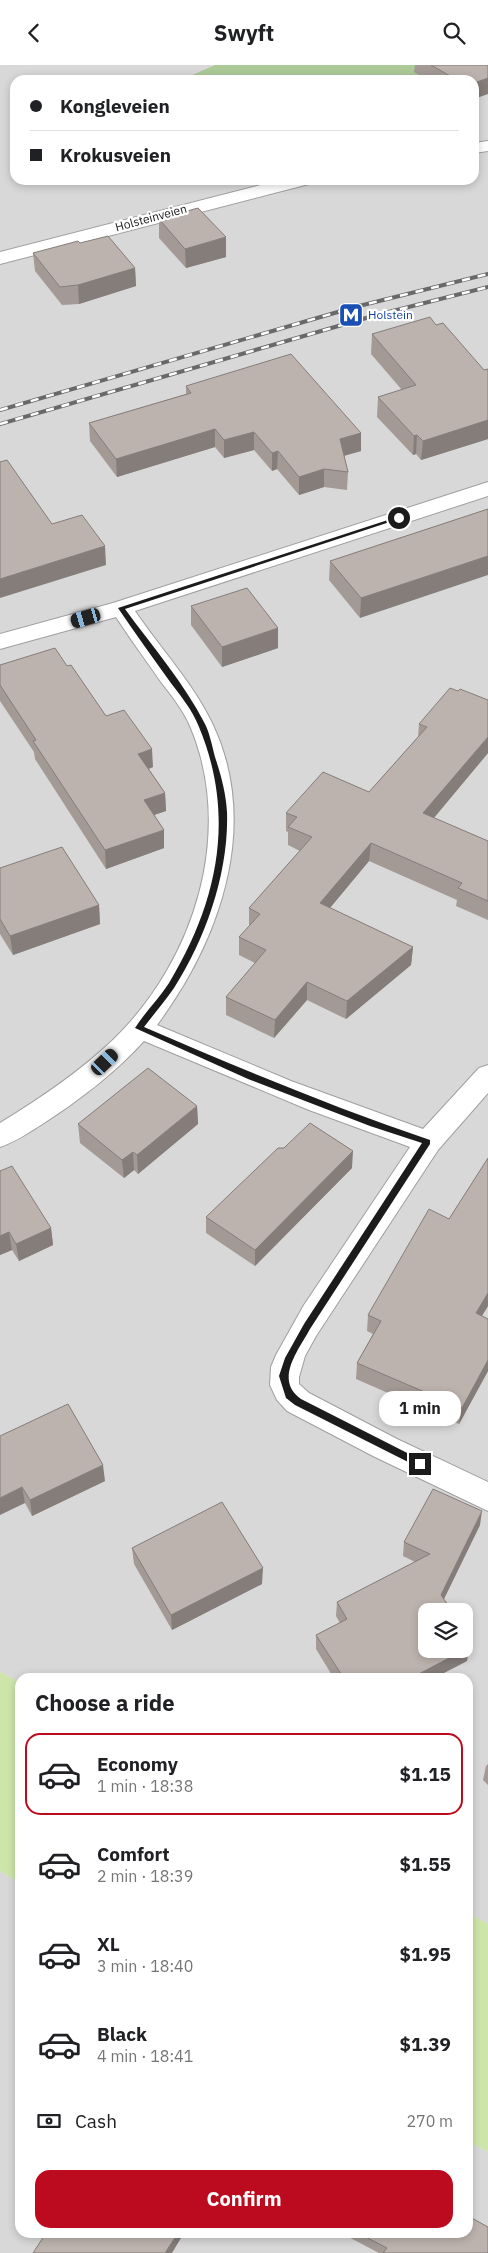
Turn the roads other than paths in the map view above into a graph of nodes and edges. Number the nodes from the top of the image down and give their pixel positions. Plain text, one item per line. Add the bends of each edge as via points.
1 (283, 185) edge
2 (0, 258) edge
3 (488, 489) edge
4 (121, 608) junction
5 (0, 643) edge
6 (139, 1028) junction
7 (488, 1075) edge
8 (0, 1136) edge
9 (428, 1142) junction
10 (488, 1497) edge

1 - 2 street, Holsteinveien
3 - 4 street
4 - 5 street
4 - 6 street via 202,726 219,780 224,811 223,843 216,881 204,919 171,985
6 - 8 street via 105,1062 68,1091 37,1115
6 - 9 street via 251,1076
7 - 9 street
9 - 10 street via 307,1326 288,1360 285,1388 298,1402

